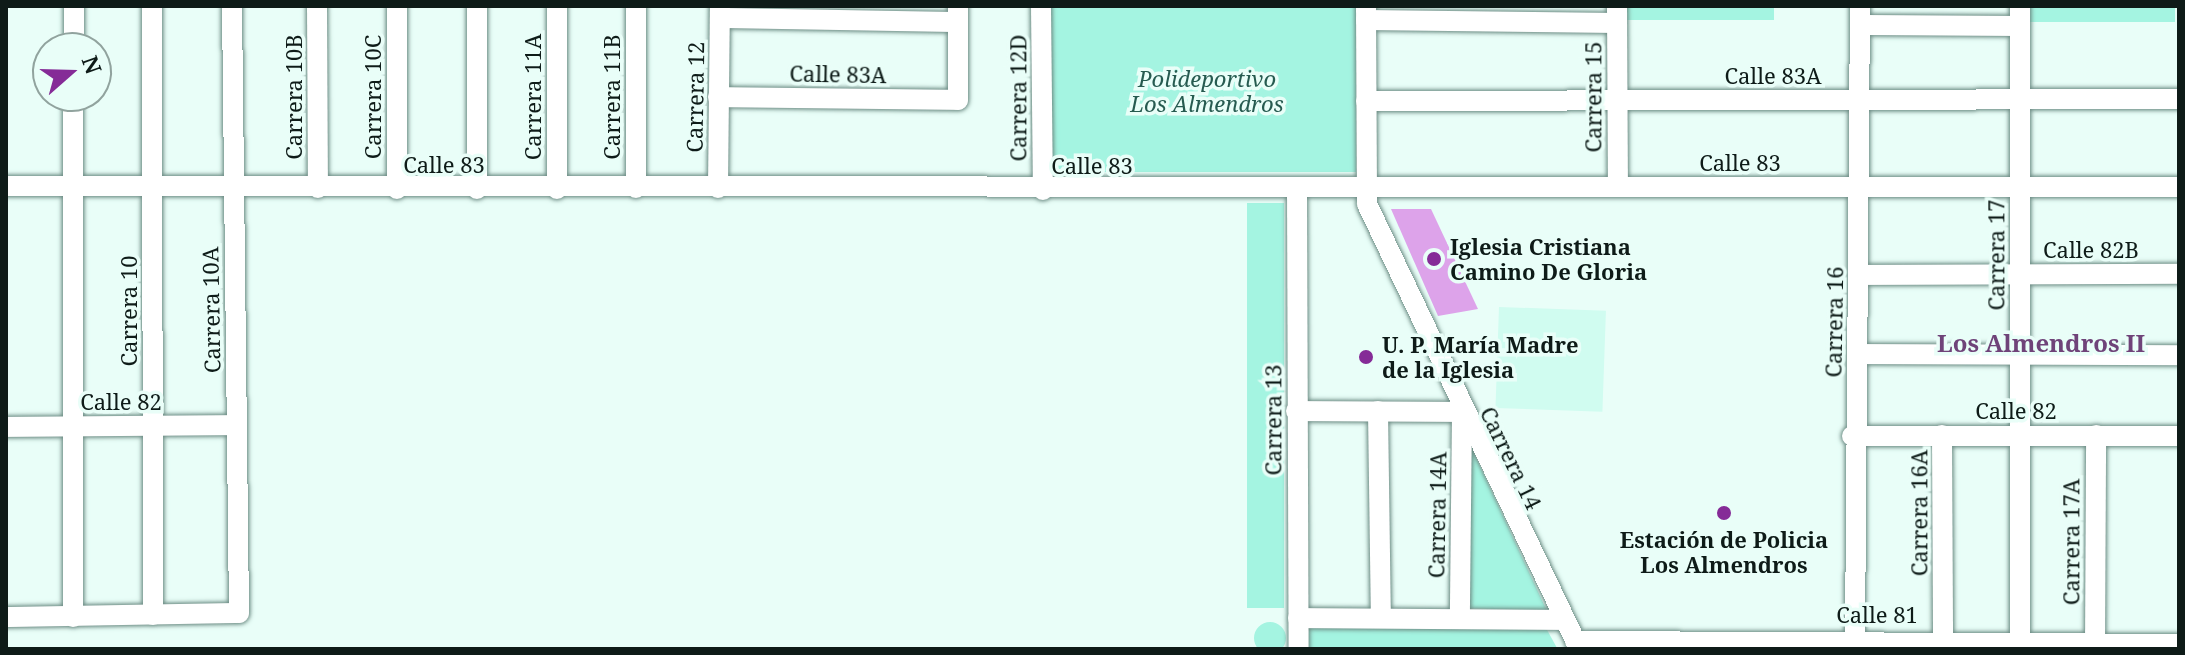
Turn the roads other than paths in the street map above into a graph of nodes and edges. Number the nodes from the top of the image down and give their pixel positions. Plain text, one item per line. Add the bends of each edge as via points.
1 (74, 6) edge
2 (152, 6) edge
3 (232, 6) edge
4 (317, 6) edge
5 (397, 6) edge
6 (477, 6) edge
7 (557, 6) edge
8 (636, 6) edge
9 (1041, 6) edge
10 (720, 12) edge
11 (1366, 13) edge
12 (958, 14) edge
13 (1617, 14) edge
14 (1860, 15) edge
15 (2020, 16) edge
16 (74, 32) edge
17 (718, 97) junction
18 (2179, 99) edge
19 (1618, 100) junction
20 (2020, 100) junction
21 (1366, 101) junction
22 (1859, 101) junction
23 (73, 112) edge
24 (6, 186) edge
25 (73, 186) junction
26 (152, 186) junction
27 (233, 186) junction
28 (2020, 186) junction
29 (1618, 187) junction
30 (1859, 187) junction
31 (2179, 187) edge
32 (318, 188) junction
33 (636, 188) junction
34 (718, 188) junction
35 (397, 189) junction
36 (477, 189) junction
37 (557, 189) junction
38 (1043, 190) junction
39 (1297, 190) junction
40 (1366, 190) junction
41 (2020, 274) junction
42 (2179, 274) edge
43 (1859, 275) junction
44 (2020, 353) junction
45 (1859, 354) junction
46 (2179, 355) edge
47 (1296, 411) junction
48 (1378, 411) junction
49 (1462, 412) junction
50 (71, 425) junction
51 (237, 425) junction
52 (154, 426) junction
53 (6, 427) edge
54 (2020, 434) junction
55 (1942, 435) junction
56 (2096, 435) junction
57 (1852, 436) junction
58 (2179, 436) edge
59 (153, 615) junction
60 (6, 617) edge
61 (73, 617) junction
62 (1381, 617) junction
63 (1298, 618) junction
64 (1460, 618) junction
65 (1563, 620) junction
66 (1855, 639) junction
67 (1943, 640) junction
68 (2179, 644) edge
69 (1577, 645) edge
70 (2020, 646) edge
71 (2095, 646) edge
72 (1299, 649) edge

1 - 16 street
2 - 26 street, Carrera 10
3 - 27 street, Carrera 10A
4 - 32 street, Carrera 10B
5 - 35 street, Carrera 10C
6 - 36 street
7 - 37 street, Carrera 11A
8 - 33 street, Carrera 11B
9 - 38 street, Carrera 12D
10 - 12 street
10 - 17 street, Carrera 12
11 - 13 street
11 - 21 street, Carrera 14
12 - 17 street, Calle 83A via 958,100
13 - 19 street, Carrera 15
14 - 15 street
14 - 22 street, Carrera 16
15 - 20 street, Carrera 17
17 - 34 street, Carrera 12
18 - 20 street, Calle 83A
19 - 21 street, Calle 83A
19 - 22 street, Calle 83A
19 - 29 street, Carrera 15
20 - 22 street, Calle 83A
20 - 28 street, Carrera 17
21 - 40 street, Carrera 14
22 - 30 street, Carrera 16
23 - 25 street
24 - 25 street, Calle 83
25 - 26 street, Calle 83
25 - 50 street
26 - 27 street, Calle 83
26 - 52 street, Carrera 10
27 - 32 street, Calle 83
27 - 51 street, Carrera 10A
28 - 30 street, Calle 83
28 - 31 street, Calle 83
28 - 41 street, Carrera 17
29 - 30 street, Calle 83
29 - 40 street, Calle 83
30 - 43 street, Carrera 16
32 - 35 street, Calle 83
33 - 34 street, Calle 83
33 - 37 street, Calle 83
34 - 38 street, Calle 83
35 - 36 street, Calle 83
36 - 37 street, Calle 83
38 - 39 street, Calle 83
39 - 40 street, Calle 83
39 - 47 street, Carrera 13
40 - 49 street, Carrera 14
41 - 42 street, Calle 82B
41 - 43 street, Calle 82B
41 - 44 street, Carrera 17
43 - 45 street, Carrera 16
44 - 45 street
44 - 46 street
44 - 54 street, Carrera 17
45 - 57 street, Carrera 16
47 - 48 street
47 - 63 street, Carrera 13
48 - 49 street
48 - 62 street
49 - 64 street, Carrera 14A
49 - 65 street, Carrera 14
50 - 52 street, Calle 82
50 - 53 street, Calle 82
50 - 61 street
51 - 52 street, Calle 82
51 - 59 street, Carrera 10A via 239,613
52 - 59 street, Carrera 10
54 - 55 street, Calle 82
54 - 56 street, Calle 82
54 - 70 street, Carrera 17
55 - 57 street, Calle 82
55 - 67 street, Carrera 16A
56 - 58 street, Calle 82
56 - 71 street, Carrera 17A
57 - 66 street, Carrera 16
59 - 61 street
60 - 61 street
62 - 63 street
62 - 64 street
63 - 72 street, Carrera 13
64 - 65 street
65 - 69 street, Carrera 14
66 - 67 street, Calle 81
66 - 69 street, Calle 81
67 - 70 street, Calle 81
68 - 71 street, Calle 81
70 - 71 street, Calle 81

